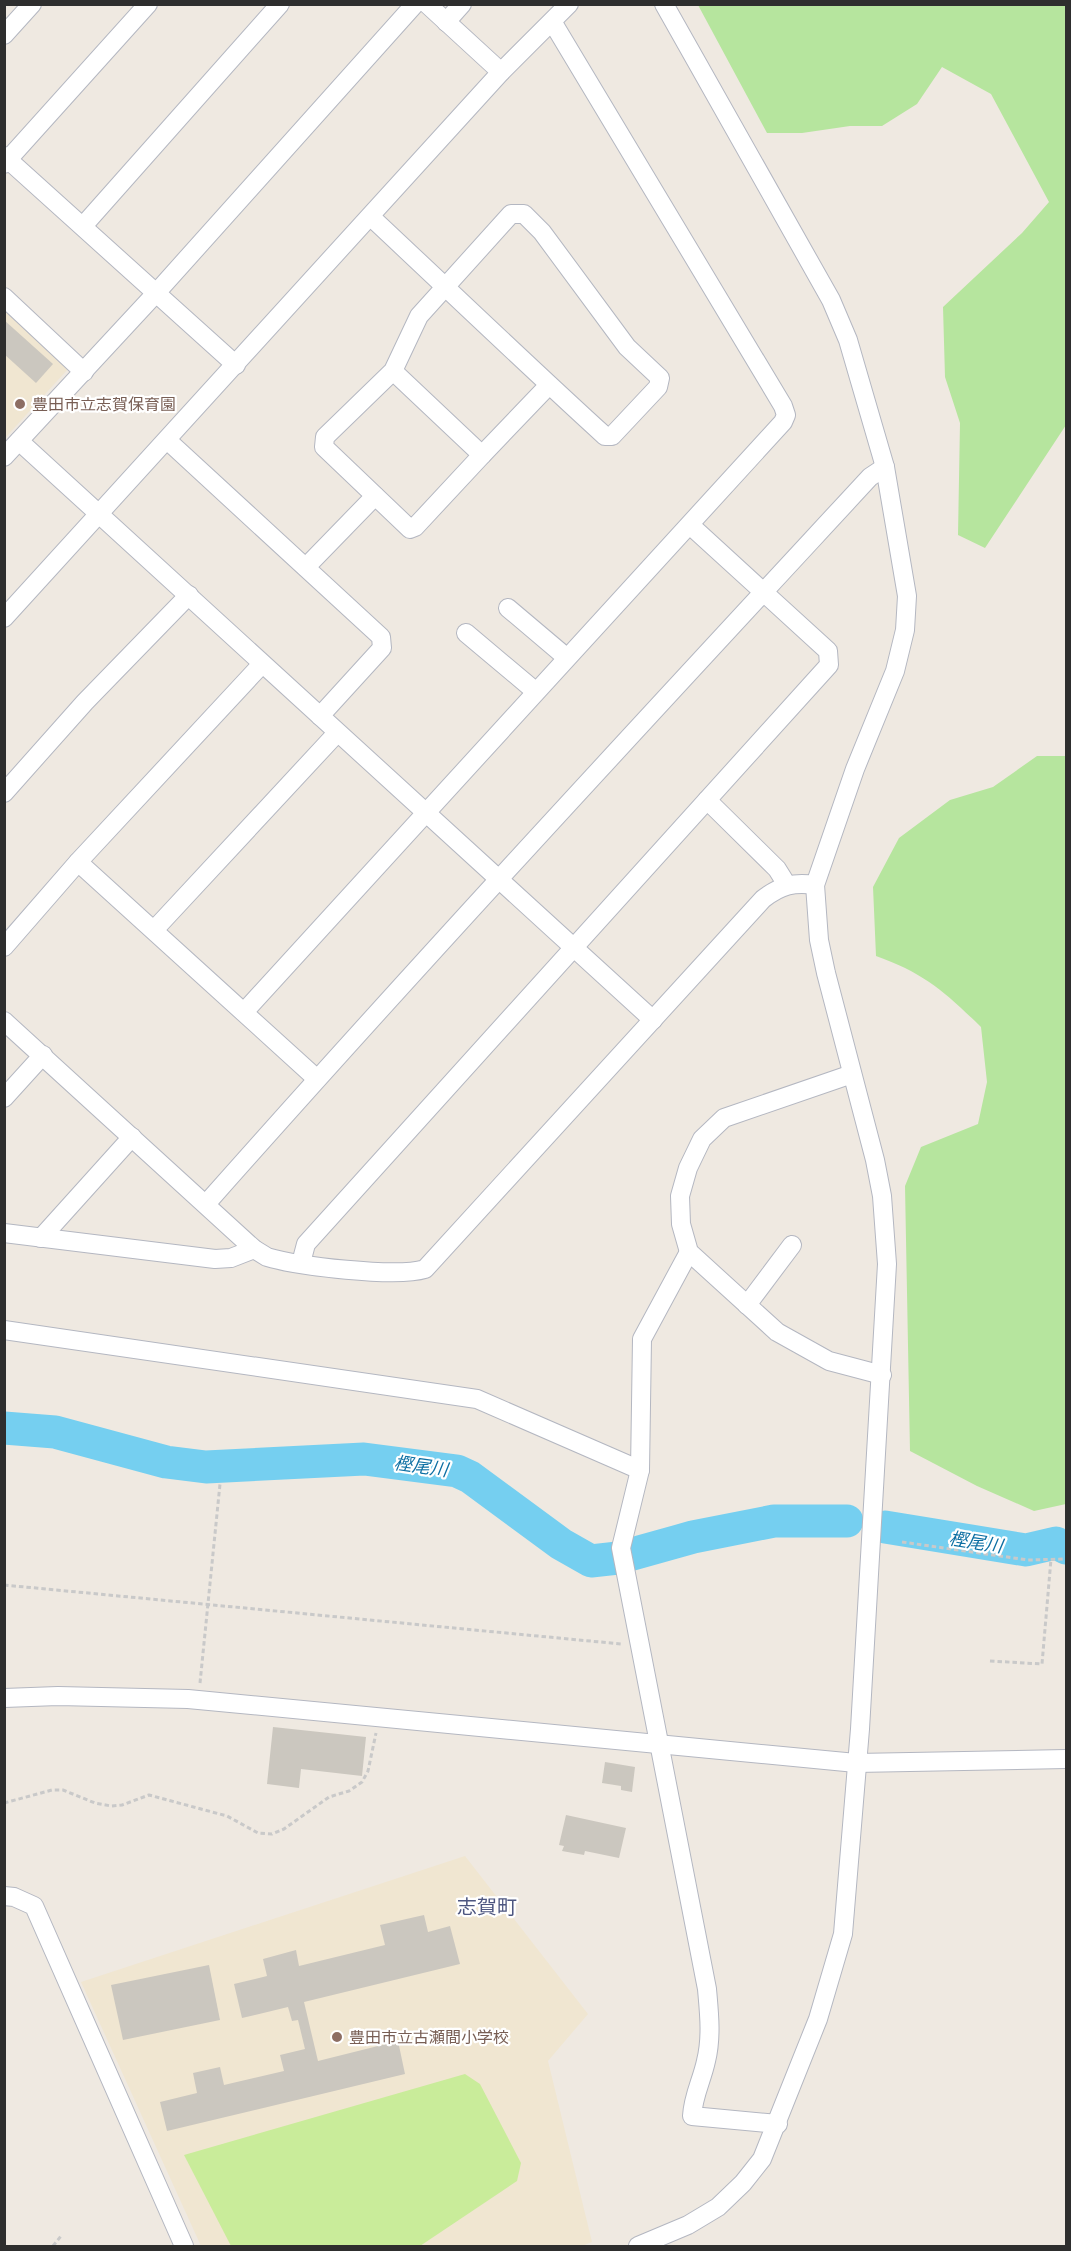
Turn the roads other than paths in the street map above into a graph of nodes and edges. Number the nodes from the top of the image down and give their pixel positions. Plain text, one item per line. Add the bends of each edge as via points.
1 (32, 4) edge
2 (148, 4) edge
3 (280, 4) edge
4 (415, 4) edge
5 (427, 4) edge
6 (462, 4) edge
7 (569, 4) edge
8 (664, 4) edge
9 (446, 22) junction
10 (553, 22) junction
11 (4, 35) edge
12 (501, 72) junction
13 (6, 160) edge
14 (371, 217) junction
15 (83, 226) junction
16 (445, 286) junction
17 (157, 292) junction
18 (4, 297) edge
19 (236, 365) junction
20 (393, 371) junction
21 (84, 372) junction
22 (549, 385) junction
23 (167, 440) junction
24 (19, 441) junction
25 (482, 455) junction
26 (4, 457) edge
27 (885, 467) junction
28 (375, 496) junction
29 (101, 514) junction
30 (690, 525) junction
31 (306, 567) junction
32 (763, 592) junction
33 (189, 595) junction
34 (508, 608) dead end
35 (4, 618) edge
36 (466, 633) dead end
37 (566, 657) junction
38 (262, 664) junction
39 (535, 691) junction
40 (320, 716) junction
41 (337, 733) junction
42 (4, 793) edge
43 (707, 800) junction
44 (426, 813) junction
45 (78, 862) junction
46 (499, 880) junction
47 (787, 885) junction
48 (816, 885) junction
49 (154, 930) junction
50 (4, 947) edge
51 (573, 948) junction
52 (244, 1012) junction
53 (653, 1020) junction
54 (4, 1021) edge
55 (43, 1055) junction
56 (852, 1074) junction
57 (317, 1079) junction
58 (4, 1098) edge
59 (132, 1137) junction
60 (206, 1204) junction
61 (4, 1233) edge
62 (41, 1238) junction
63 (792, 1245) dead end
64 (254, 1249) junction
65 (689, 1252) junction
66 (301, 1263) junction
67 (747, 1305) junction
68 (4, 1330) edge
69 (882, 1375) junction
70 (640, 1470) junction
71 (4, 1698) edge
72 (661, 1744) junction
73 (1066, 1758) edge
74 (856, 1763) junction
75 (4, 1896) edge
76 (778, 2124) junction
77 (641, 2246) edge
78 (184, 2247) edge

1 - 11 street
2 - 13 street
3 - 15 street
4 - 17 street
5 - 9 street
6 - 9 street
7 - 10 street
8 - 27 street via 831,300 848,340
9 - 12 street
10 - 12 street
10 - 30 street via 786,415
12 - 14 street
13 - 15 street
14 - 16 street
14 - 19 street
15 - 17 street
16 - 20 street via 412,325
16 - 22 street
16 - 22 street via 511,214 524,214 542,232 627,347 660,378 658,387 612,436 604,436
17 - 19 street
17 - 21 street
18 - 21 street
19 - 23 street
20 - 25 street
20 - 28 street via 323,442
21 - 24 street
22 - 25 street
23 - 29 street
23 - 31 street
24 - 26 street
24 - 29 street
25 - 28 street via 415,527 406,527
27 - 32 street via 870,477
27 - 48 street via 905,575 905,630 895,670 855,769
28 - 31 street
29 - 33 street
29 - 35 street
30 - 32 street
30 - 37 street
31 - 40 street via 381,637 382,643 382,648
32 - 43 street via 828,651 829,665
32 - 46 street
33 - 38 street
33 - 42 street
34 - 37 street
36 - 39 street
37 - 39 street
38 - 40 street
38 - 45 street
39 - 44 street
40 - 41 street
41 - 44 street
41 - 49 street
43 - 47 street via 777,869
43 - 51 street
44 - 46 street
44 - 52 street
45 - 49 street
45 - 50 street
46 - 51 street
46 - 57 street
47 - 48 street
47 - 53 street via 764,899
48 - 56 street via 819,940
49 - 52 street
51 - 53 street
51 - 66 street via 306,1244
52 - 57 street
53 - 66 street via 425,1269 408,1273
54 - 55 street
55 - 58 street
55 - 59 street
56 - 65 street via 724,1118 702,1139 680,1196 681,1224
56 - 69 street via 882,1196 887,1264
57 - 60 street
59 - 60 street
59 - 62 street
60 - 64 street
61 - 62 street
62 - 64 street via 216,1259
63 - 67 street
64 - 66 street via 267,1257
65 - 67 street
65 - 70 street via 642,1340
67 - 69 street via 777,1332 829,1361
68 - 70 street via 477,1399
69 - 74 street
70 - 72 street via 621,1548
71 - 72 street via 198,1700
72 - 74 street
72 - 76 street via 707,1989 708,2047 693,2097 692,2116
73 - 74 street
74 - 76 street via 843,1934 818,2019
75 - 78 street via 14,1896 34,1906
76 - 77 street via 762,2159 718,2207

